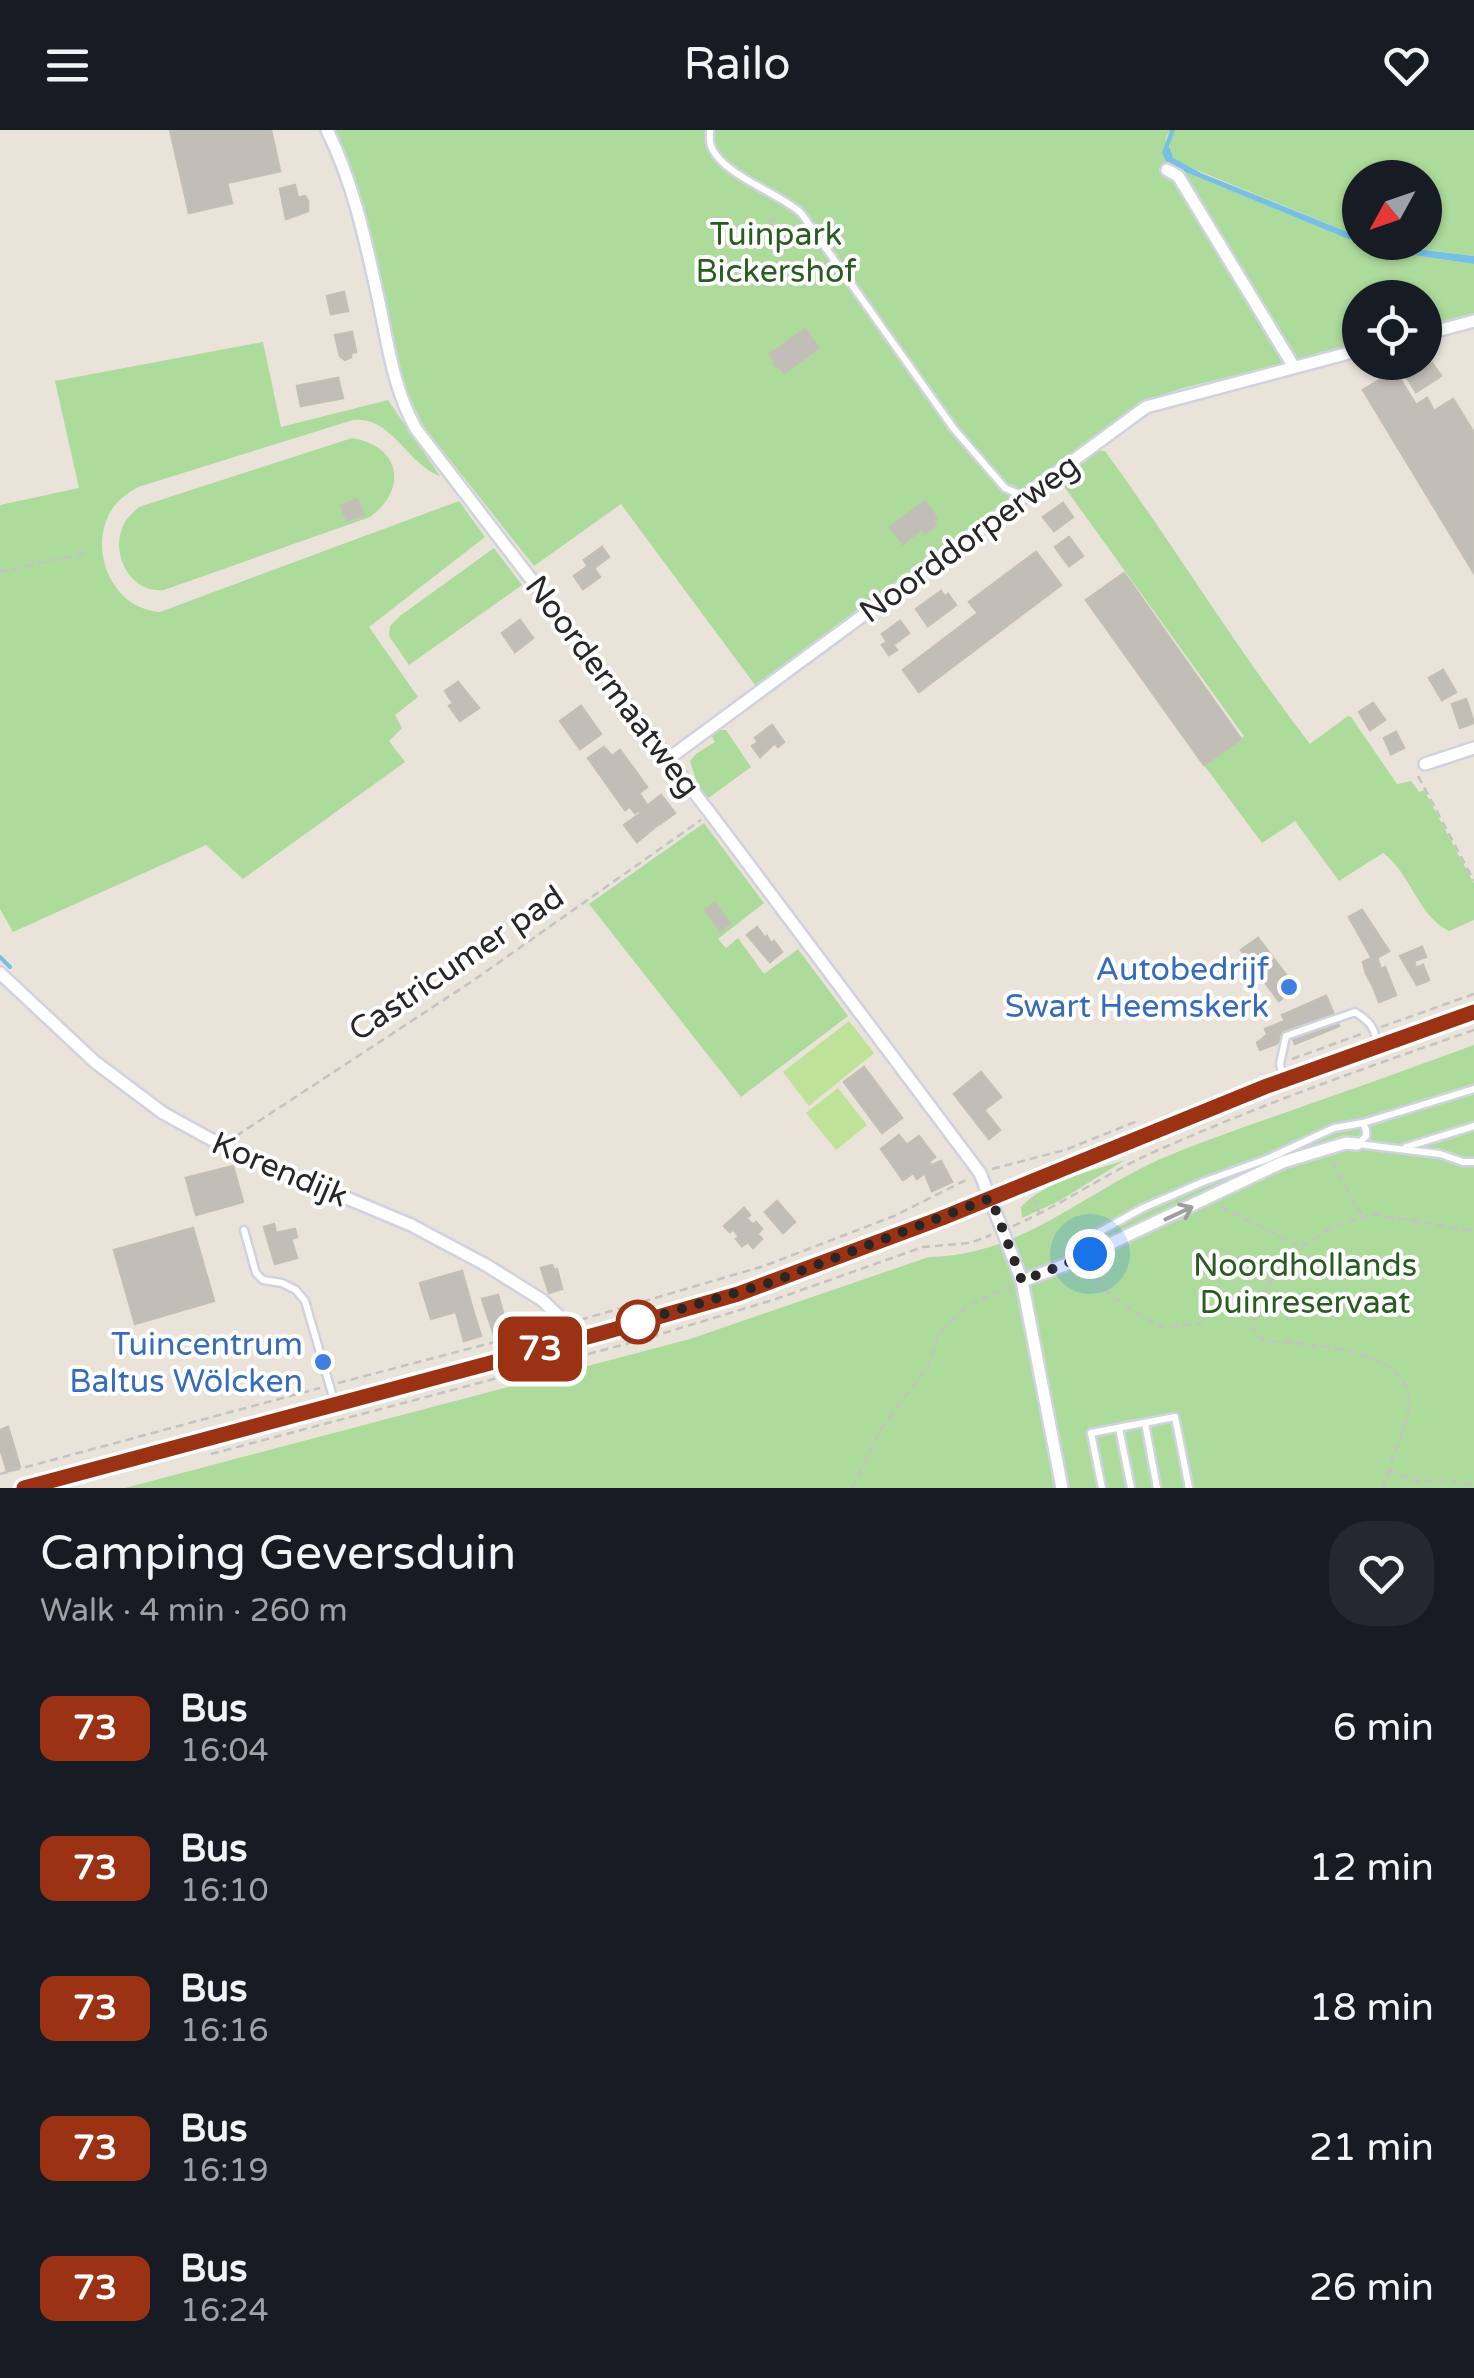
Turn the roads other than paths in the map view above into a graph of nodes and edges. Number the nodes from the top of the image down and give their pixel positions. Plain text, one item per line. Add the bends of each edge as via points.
1 (327, 130) edge
2 (710, 130) edge
3 (1166, 170) dead end
4 (1474, 321) edge
5 (1442, 329) edge
6 (1342, 355) edge
7 (1294, 367) junction
8 (1026, 497) junction
9 (1474, 748) edge
10 (668, 759) junction
11 (1425, 764) road end
12 (0, 973) edge
13 (1474, 1012) edge
14 (1377, 1046) junction
15 (1284, 1079) junction
16 (1474, 1089) edge
17 (1362, 1123) junction
18 (1474, 1126) edge
19 (1356, 1144) junction
20 (1400, 1149) junction
21 (1463, 1162) junction
22 (1474, 1162) edge
23 (1474, 1172) edge
24 (991, 1198) junction
25 (244, 1230) dead end
26 (1090, 1254) junction
27 (1022, 1281) junction
28 (571, 1341) junction
29 (335, 1405) junction
30 (1144, 1423) junction
31 (1119, 1428) junction
32 (24, 1488) edge
33 (1062, 1488) edge
34 (1102, 1488) edge
35 (1131, 1488) edge
36 (1158, 1488) edge
37 (1189, 1488) edge

1 - 10 street, Noordermaatweg via 361,224 395,381 416,430
2 - 8 lane via 720,159 794,206 954,429 1005,488
3 - 7 street via 1178,176
4 - 5 street
6 - 7 street, Noorddorperweg
7 - 8 street, Noorddorperweg via 1146,407
8 - 10 street, Noorddorperweg
9 - 11 street
10 - 24 street, Noordermaatweg via 980,1173
12 - 28 street, Korendijk via 164,1114 225,1147 411,1225 514,1282 566,1323
13 - 14 main road
14 - 15 main road
14 - 15 lane via 1375,1029 1355,1012 1286,1036
15 - 24 main road
16 - 17 lane
17 - 19 lane via 1366,1136
17 - 26 lane via 1334,1128 1143,1208 1090,1237 1081,1251
18 - 20 lane
19 - 20 lane
26 -> 19 street via 1283,1162
20 - 21 lane
21 - 22 lane
21 - 23 lane
24 - 27 street, Noordermaatweg
24 - 28 main road via 772,1282
25 - 29 lane via 256,1273 296,1290 305,1301
26 - 27 street
27 - 33 street, Noordermaatweg
28 - 29 main road
29 - 32 main road
30 - 31 lane
30 - 36 lane
30 - 37 lane via 1175,1417
31 - 34 lane via 1091,1434
31 - 35 lane

